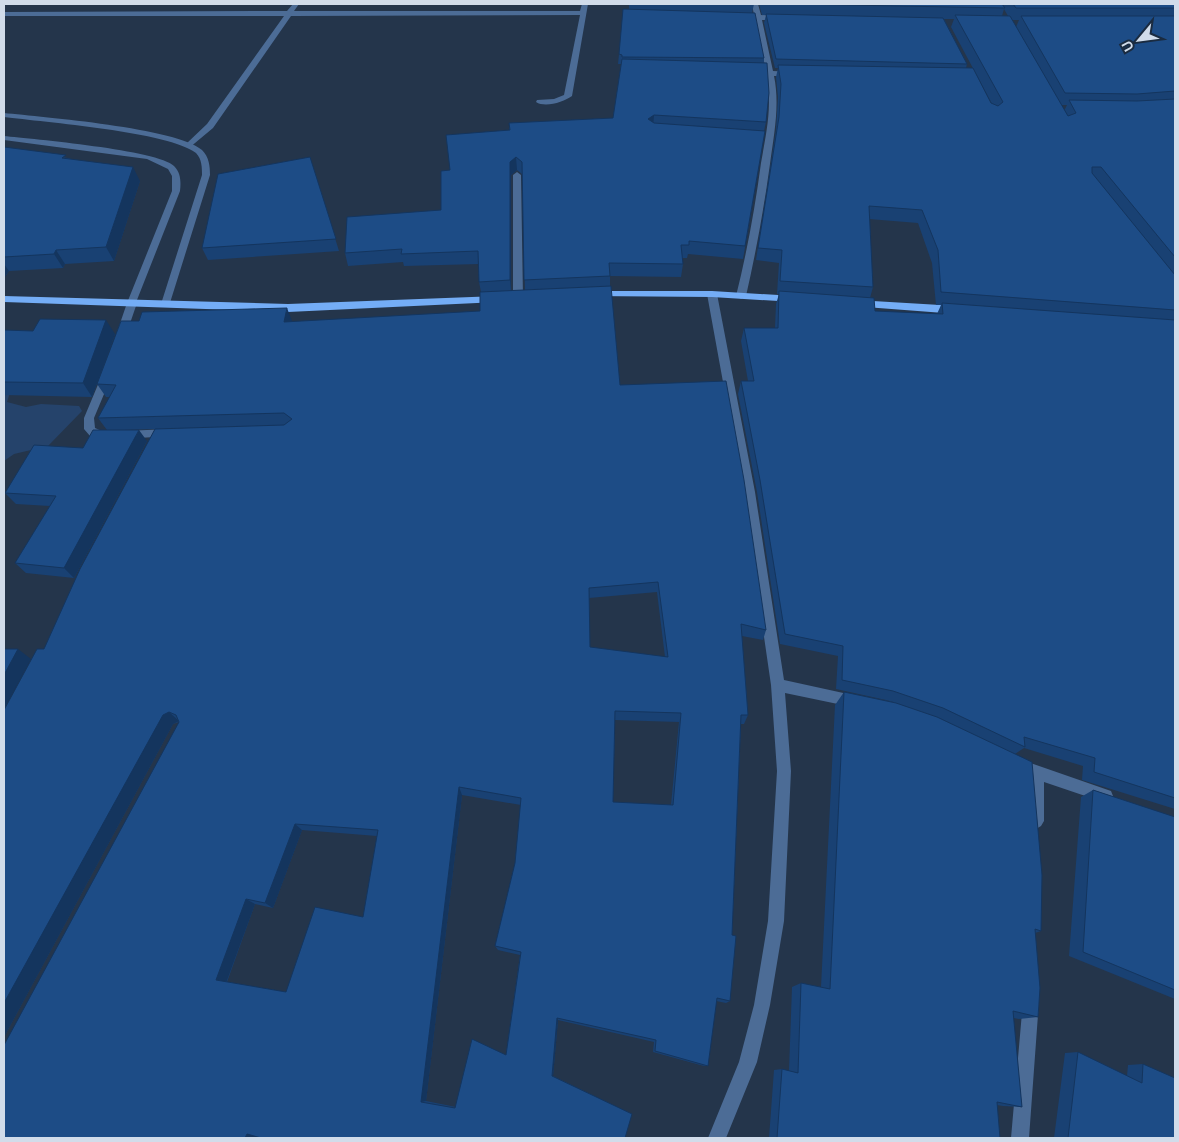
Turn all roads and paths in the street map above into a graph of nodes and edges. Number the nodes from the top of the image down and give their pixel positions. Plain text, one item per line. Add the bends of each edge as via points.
1 (296, 4) edge
2 (585, 4) edge
3 (755, 4) edge
4 (290, 13) junction
5 (4, 14) edge
6 (583, 14) junction
7 (728, 17) edge
8 (757, 18) junction
9 (785, 18) edge
10 (741, 73) edge
11 (770, 74) junction
12 (799, 74) edge
13 (540, 102) dead end
14 (4, 114) edge
15 (4, 138) edge
16 (758, 139) edge
17 (768, 140) junction
18 (189, 146) junction
19 (517, 175) edge
20 (712, 294) junction
21 (585, 295) edge
22 (741, 296) junction
23 (523, 298) joint
24 (4, 299) edge
25 (810, 300) edge
26 (840, 302) edge
27 (132, 303) junction
28 (166, 304) junction
29 (968, 311) edge
30 (117, 346) edge
31 (111, 363) edge
32 (159, 433) junction
33 (177, 433) edge
34 (150, 451) edge
35 (778, 685) junction
36 (867, 704) edge
37 (1002, 759) edge
38 (1037, 774) junction
39 (1119, 800) edge
40 (1035, 842) edge
41 (1032, 988) edge
42 (717, 1138) edge
43 (1020, 1138) edge

1 - 4 street
2 - 6 street
3 - 8 street
4 - 5 street
4 - 6 street
4 - 18 street via 210,126
6 - 13 street via 568,96
7 - 8 street
8 - 9 street
8 - 11 street
10 - 11 street
11 - 12 street
11 - 17 street via 773,112
14 - 18 street via 157,136
15 - 27 street via 148,157 167,163 174,169 176,191
16 - 17 street
17 - 22 street via 755,237
18 - 28 street via 206,161 206,175
19 - 23 street
20 - 21 highway
20 - 22 highway
20 - 35 street via 748,492
22 - 25 highway
23 - 28 highway via 314,308
24 - 27 highway
26 - 29 highway
27 - 28 highway
27 - 30 street
31 - 32 street via 89,418 90,429 104,436
32 - 33 street
32 - 34 street
35 - 36 street
35 - 42 street via 784,771 776,921 762,1005 748,1062
37 - 38 street
38 - 39 street
38 - 40 street
41 - 43 street

